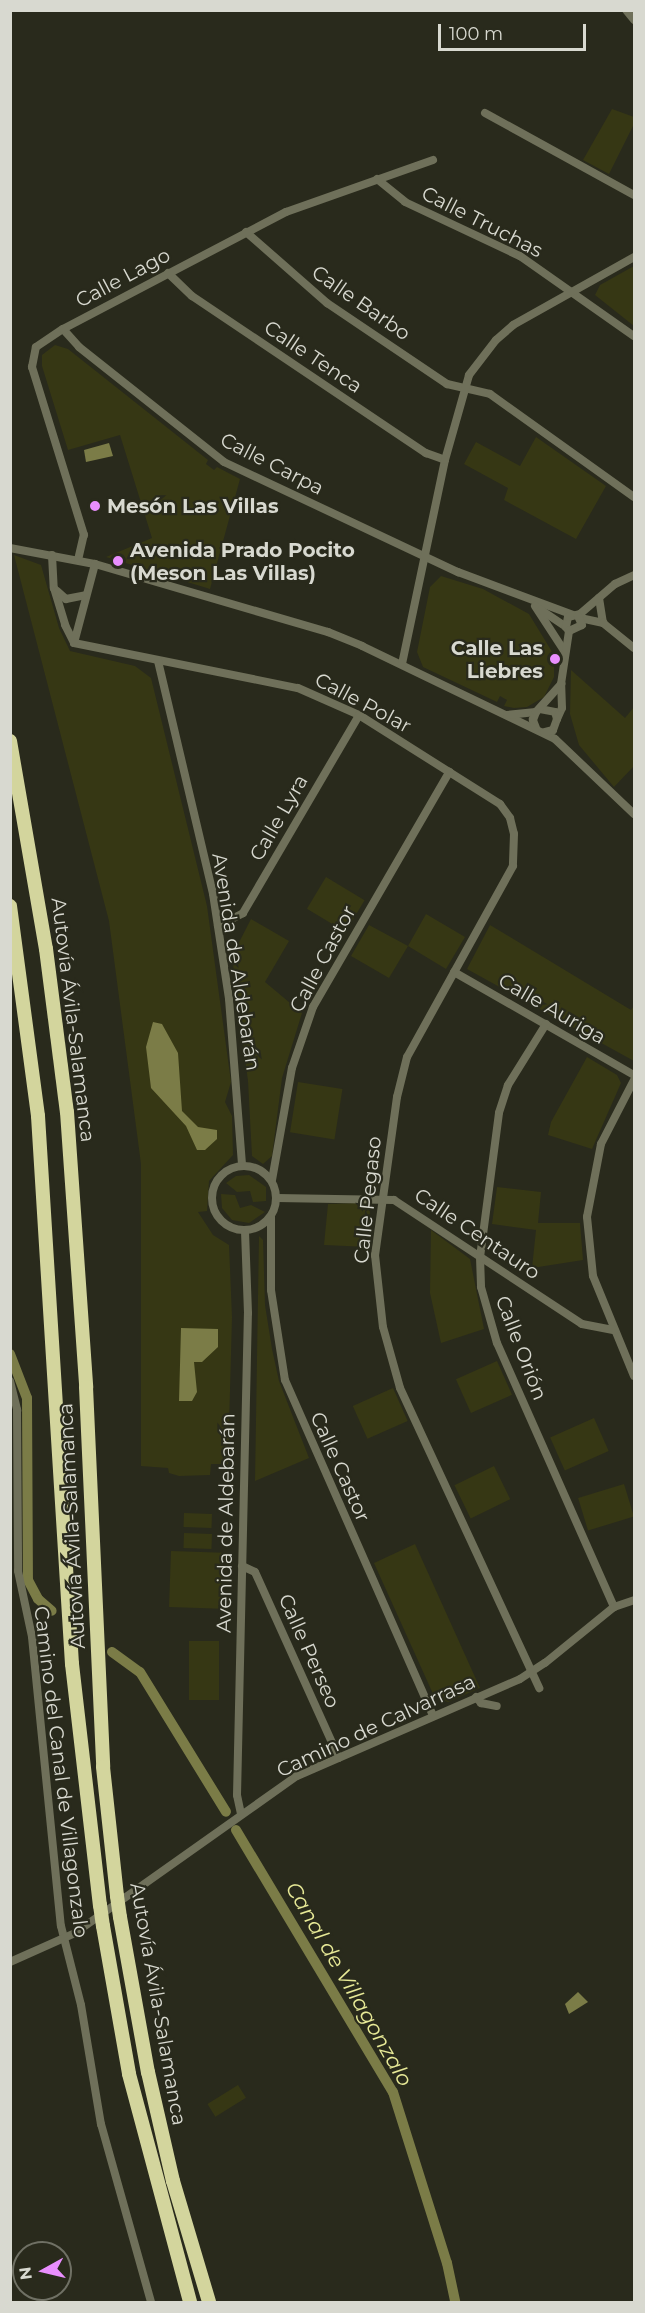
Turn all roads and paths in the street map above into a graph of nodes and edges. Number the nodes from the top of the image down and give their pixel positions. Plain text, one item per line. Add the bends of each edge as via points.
1 (626, 10) edge
2 (634, 20) edge
3 (485, 113) dead end
4 (433, 160) dead end
5 (377, 179) junction
6 (634, 195) edge
7 (246, 232) junction
8 (634, 257) edge
9 (168, 273) junction
10 (574, 291) junction
11 (63, 329) junction
12 (634, 336) edge
13 (465, 389) junction
14 (445, 460) junction
15 (634, 497) edge
16 (10, 548) edge
17 (52, 555) junction
18 (427, 558) junction
19 (78, 560) junction
20 (95, 564) junction
21 (634, 574) edge
22 (54, 588) junction
23 (86, 595) junction
24 (599, 598) junction
25 (525, 599) junction
26 (535, 606) junction
27 (577, 616) junction
28 (603, 623) junction
29 (568, 629) junction
30 (74, 643) junction
31 (634, 648) edge
32 (565, 652) junction
33 (158, 661) junction
34 (402, 664) junction
35 (561, 684) junction
36 (538, 710) junction
37 (359, 715) junction
38 (505, 715) junction
39 (557, 720) junction
40 (539, 730) junction
41 (10, 741) edge
42 (449, 772) junction
43 (634, 814) edge
44 (510, 818) joint
45 (10, 906) edge
46 (218, 926) junction
47 (454, 972) junction
48 (546, 1024) junction
49 (634, 1075) edge
50 (634, 1080) edge
51 (242, 1165) junction
52 (272, 1180) junction
53 (277, 1198) junction
54 (381, 1199) junction
55 (271, 1217) junction
56 (245, 1231) junction
57 (480, 1257) junction
58 (614, 1330) junction
59 (634, 1377) edge
60 (10, 1381) edge
61 (242, 1566) junction
62 (634, 1600) edge
63 (614, 1607) junction
64 (531, 1672) junction
65 (539, 1688) dead end
66 (476, 1697) junction
67 (497, 1706) dead end
68 (433, 1716) junction
69 (339, 1758) junction
70 (242, 1814) junction
71 (63, 1940) junction
72 (10, 1962) edge
73 (151, 2302) edge
74 (190, 2302) edge
75 (209, 2302) edge

1 - 2 street
3 - 6 street
4 - 5 street, Calle Lago
5 - 7 street, Calle Lago via 286,212
5 - 10 street, Calle Truchas via 405,202 488,238
7 - 9 street, Calle Lago
7 - 13 street, Calle Barbo via 327,303 447,384
8 - 10 street
9 - 11 street, Calle Lago
9 - 14 street, Calle Tenca via 192,296 426,453
10 - 12 street, Calle Truchas
10 - 13 street via 496,340 481,357
11 - 18 street, Calle Carpa via 79,347 224,462
11 - 19 street, Calle Lago via 36,347 32,367 84,535
13 - 14 street
13 - 15 street, Calle Barbo via 490,394
14 - 18 street
16 - 17 street
17 - 19 street
17 - 22 street
18 - 25 street, Calle Carpa
18 - 34 street
19 - 20 street
20 - 23 street
20 - 34 street via 328,632
21 - 24 street
22 - 23 street via 66,599
22 - 30 street
23 - 30 street
24 - 27 street
24 - 28 street
25 - 26 street
25 - 27 street
26 - 29 street
26 - 32 street
27 - 28 street
27 - 29 street via 565,621
27 - 29 street via 579,629
28 - 31 street
29 - 32 street
30 - 33 street, Calle Polar
32 - 35 street
33 - 37 street, Calle Polar via 265,678 298,687
33 - 46 street, Avenida de Aldebarán
34 - 38 street
35 - 36 street
35 - 39 street via 562,708
36 - 38 street
36 - 39 street via 555,712
36 - 40 street via 533,720
37 - 42 street, Calle Polar
37 - 46 street, Calle Lyra via 243,913
38 - 40 street
39 - 40 street via 553,730
40 - 43 street via 580,758
41 - 75 highway, Autovía Ávila-Salamanca, bridge via 46,949 67,1112 86,1387 103,1767 117,1896 148,2073 173,2181
42 - 44 street, Calle Polar via 500,804
42 - 52 street, Calle Castor via 313,1008 292,1068
44 - 47 street, Calle Pegaso via 513,866
45 - 74 highway, Autovía Ávila-Salamanca, bridge via 38,1116 72,1664 100,1905 129,2074
46 - 51 street, Avenida de Aldebarán via 237,1077
47 - 48 street, Calle Auriga
47 - 54 street, Calle Pegaso via 407,1058
48 - 49 street, Calle Auriga
48 - 57 street, Calle Orión via 508,1085 500,1113
50 - 58 street via 601,1144 587,1217 593,1276
51 - 52 street via 259,1168
51 - 56 street via 220,1176 212,1198 216,1215 228,1227
52 - 53 street
53 - 54 street, Calle Centauro
53 - 55 street
54 - 57 street, Calle Centauro via 406,1205
54 - 64 street, Calle Pegaso via 375,1255 390,1361
55 - 56 street via 259,1227
55 - 68 street, Calle Castor via 271,1290 285,1380
56 - 61 street, Avenida de Aldebarán via 248,1313
57 - 58 street, Calle Centauro via 582,1324
57 - 63 street, Calle Orión via 481,1287 497,1343
58 - 59 street
60 - 71 street, Camino del Canal de Villagonzalo via 17,1410 18,1571 32,1637
61 - 69 street, Calle Perseo via 255,1572
61 - 70 street, Avenida de Aldebarán via 237,1795
62 - 63 street, Camino de Calvarrasa
63 - 64 street, Camino de Calvarrasa
64 - 65 street, Calle Pegaso
64 - 66 street, Camino de Calvarrasa
66 - 67 street via 481,1703
66 - 68 street, Camino de Calvarrasa
68 - 69 street, Camino de Calvarrasa
69 - 70 street, Camino de Calvarrasa via 297,1776
70 - 71 street, Camino de Calvarrasa
71 - 72 street, Camino de Calvarrasa
71 - 73 street, Camino del Canal de Villagonzalo via 81,2005 101,2124

